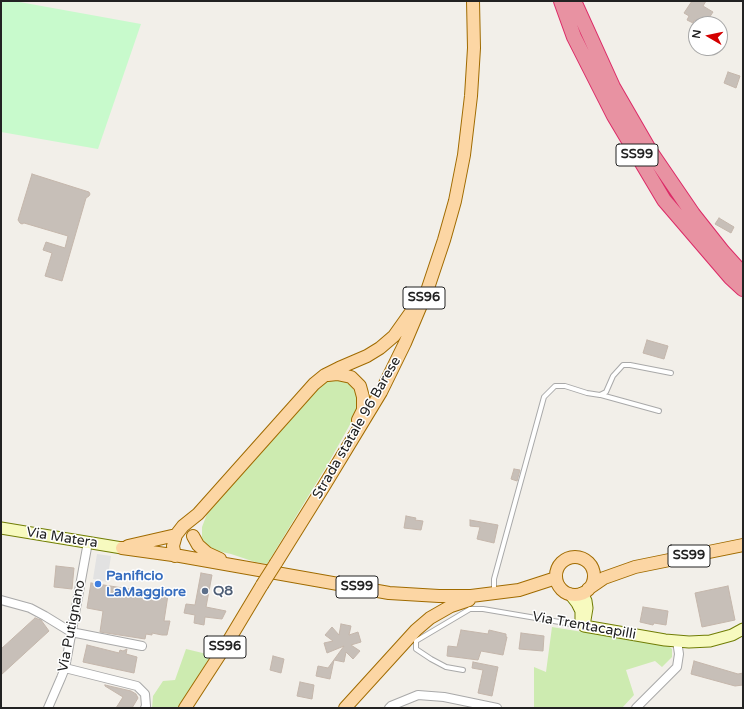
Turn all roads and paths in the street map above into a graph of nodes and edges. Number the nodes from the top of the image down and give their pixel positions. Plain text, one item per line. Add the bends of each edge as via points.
1 (473, 1) edge
2 (561, 1) edge
3 (574, 1) edge
4 (444, 240) junction
5 (743, 274) edge
6 (743, 289) edge
7 (671, 373) dead end
8 (325, 375) junction
9 (600, 395) junction
10 (659, 411) dead end
11 (324, 486) junction
12 (198, 514) junction
13 (1, 528) edge
14 (176, 535) junction
15 (193, 536) junction
16 (88, 542) junction
17 (743, 545) edge
18 (122, 548) junction
19 (178, 556) junction
20 (234, 566) junction
21 (635, 567) junction
22 (592, 570) junction
23 (562, 587) junction
24 (585, 591) junction
25 (494, 594) junction
26 (481, 595) junction
27 (1, 600) edge
28 (584, 626) junction
29 (743, 629) edge
30 (71, 632) junction
31 (677, 641) junction
32 (142, 646) dead end
33 (65, 668) junction
34 (463, 670) dead end
35 (470, 706) edge
36 (48, 708) edge
37 (145, 708) edge
38 (185, 708) edge
39 (345, 708) edge
40 (389, 708) edge
41 (497, 708) edge
42 (636, 708) edge

1 - 4 main road, Strada statale 96 Barese / SS96 via 474,48 464,155
2 - 6 highway, SS99 via 574,36 614,116 664,200
3 - 5 highway, SS99 via 613,87 650,151 722,252
4 - 8 main road via 415,307 394,336 367,356
4 - 11 main road, Strada statale 96 Barese / SS96 via 427,291 405,343 381,392
7 - 9 lane via 623,365 613,376 606,392
8 - 11 main road via 351,377 360,386 363,410
8 - 12 main road via 314,384
9 - 10 lane
9 - 25 lane via 555,386 544,397 494,579
11 - 38 main road, Strada statale 96 Barese / SS96, bridge
12 - 14 main road
12 - 15 main road
13 - 16 street, Via Matera
14 - 18 main road
14 - 19 main road via 173,546
15 - 19 main road via 188,547
15 - 20 main road via 207,553
16 - 18 street, Via Matera
16 - 30 street, Via Putignano
17 - 21 main road, SS99
18 - 19 main road, SS99
19 - 20 main road, SS99
20 - 26 main road, SS99 via 389,593
21 - 22 main road, SS99
21 - 24 main road, SS99 via 604,578
22 - 23 main road via 590,564 580,558 562,561 556,572
22 - 24 main road via 593,580
23 - 24 main road via 574,594
23 - 25 main road, SS99
23 - 28 street via 577,603
24 - 28 street via 587,608
25 - 26 main road, SS99
26 - 39 main road via 451,606 430,618
27 - 30 street via 30,608
28 - 31 street, Via Trentacapilli
28 - 34 lane, Via Trentacapilli via 470,609 416,640 416,649 431,659
29 - 31 street, Via Trentacapilli via 710,641
30 - 32 street
30 - 33 street, Via Putignano
31 - 42 street via 678,667
33 - 36 street, Via Putignano
33 - 37 street via 137,686 146,694
35 - 40 street via 444,697 418,695
35 - 41 street

